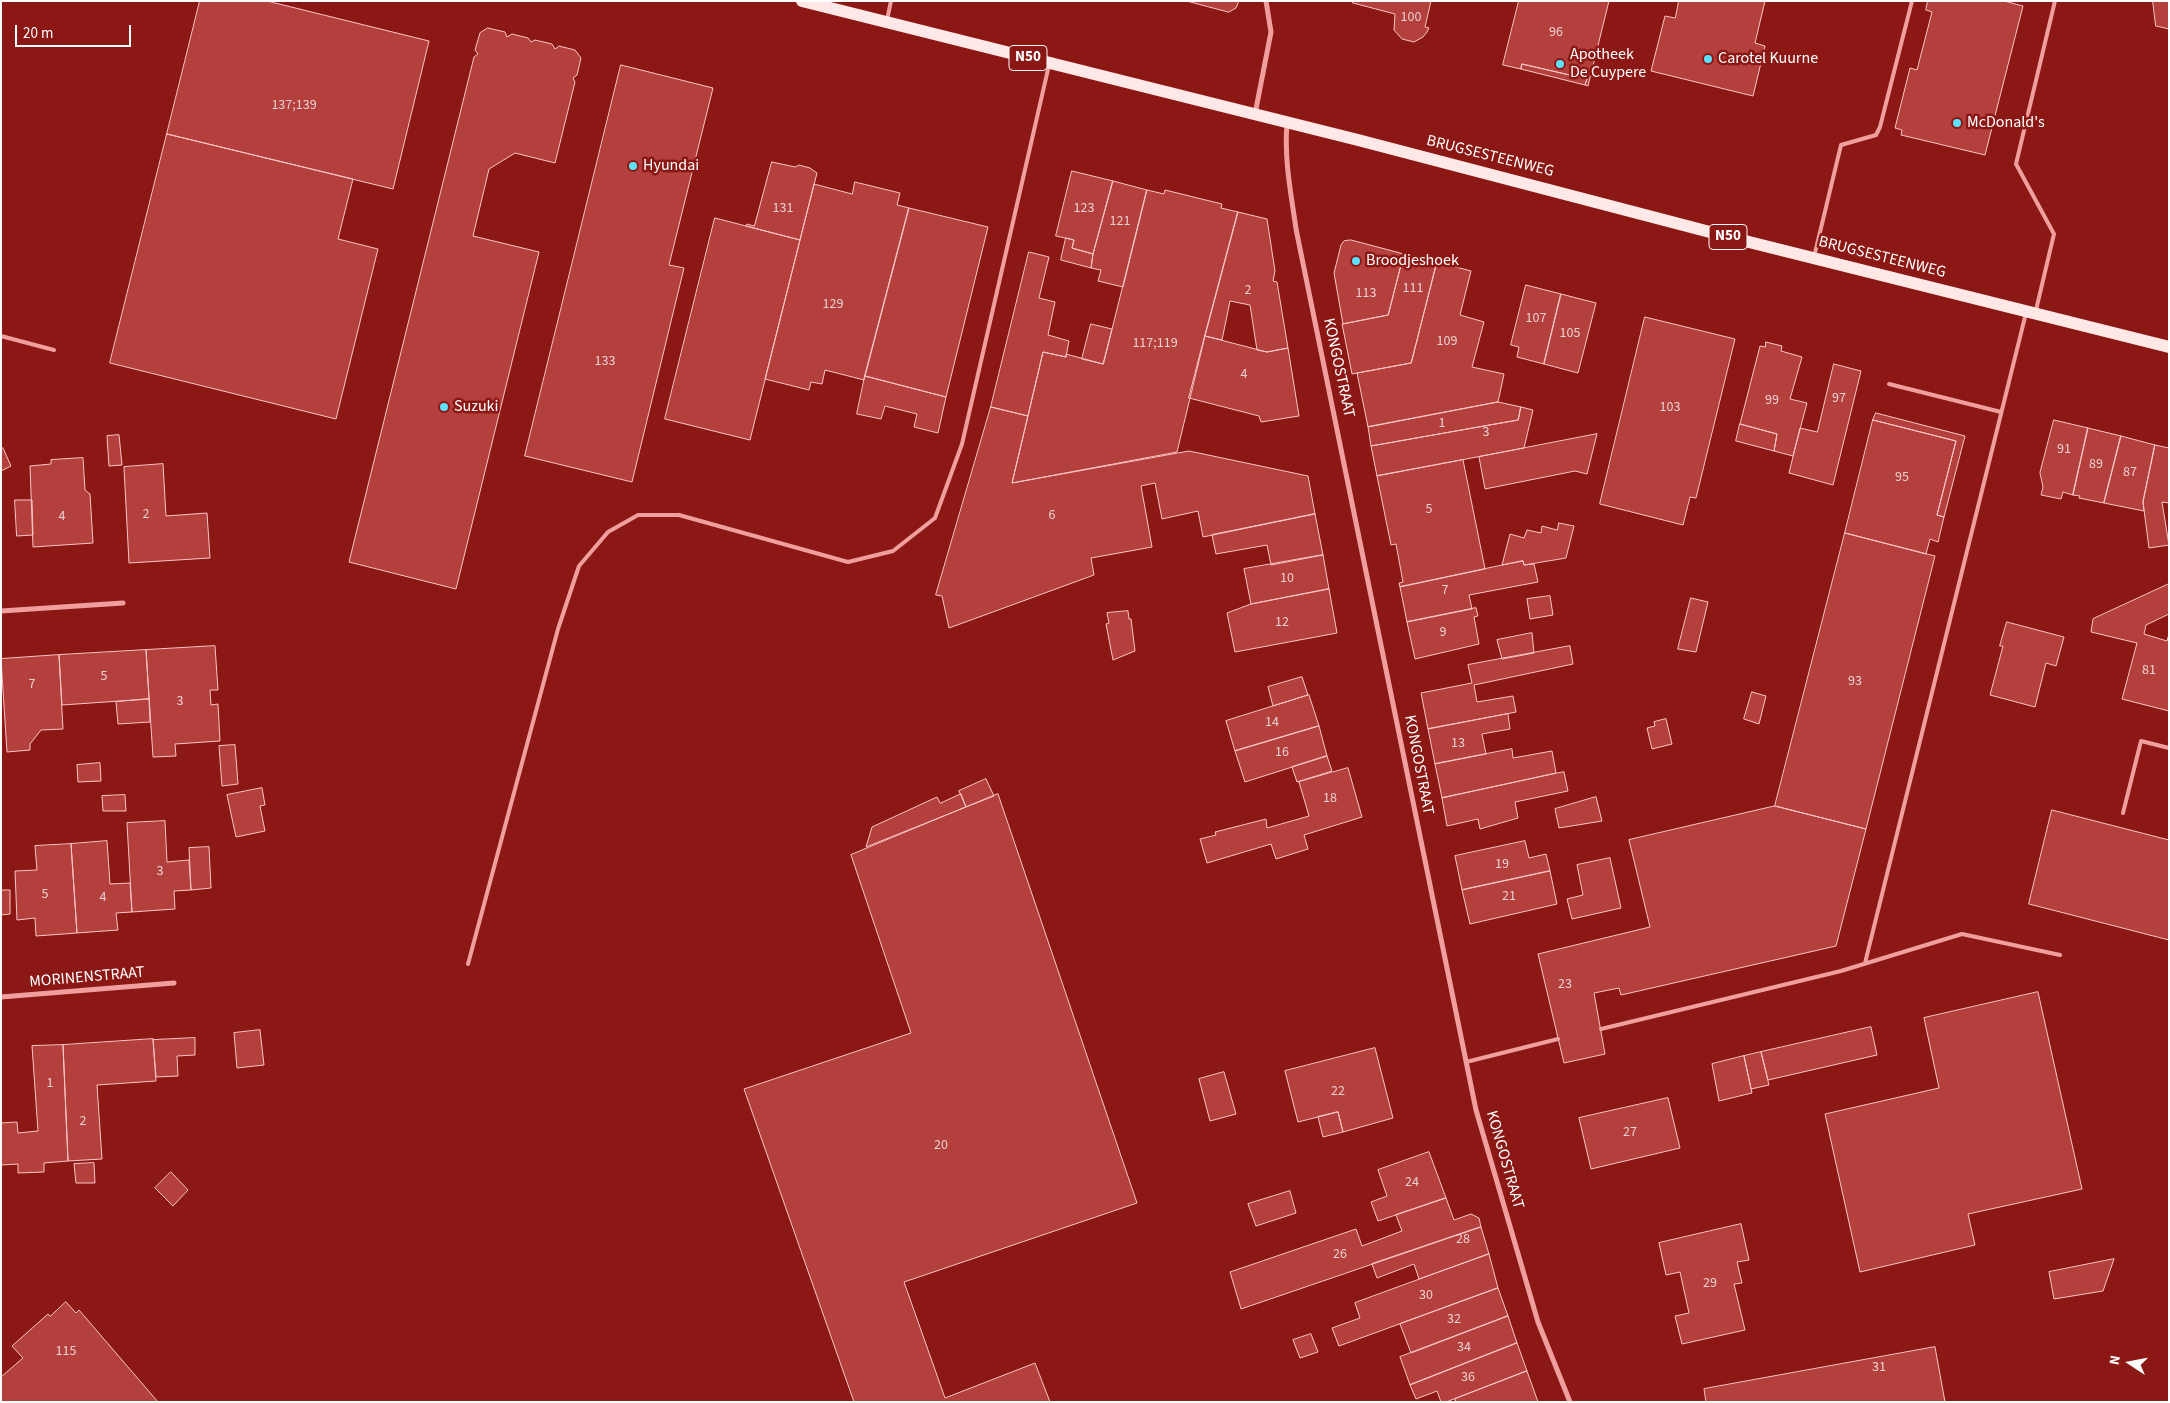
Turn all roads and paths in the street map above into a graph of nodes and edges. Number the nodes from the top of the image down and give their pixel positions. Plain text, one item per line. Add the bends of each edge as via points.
1 (802, 1) edge
2 (891, 1) edge
3 (1266, 1) edge
4 (1912, 1) edge
5 (2055, 1) edge
6 (887, 22) junction
7 (1049, 63) junction
8 (1255, 115) junction
9 (1287, 123) junction
10 (1814, 257) junction
11 (2031, 312) junction
12 (1, 336) edge
13 (2169, 347) edge
14 (54, 350) dead end
15 (1889, 384) dead end
16 (2001, 412) junction
17 (123, 603) dead end
18 (1, 611) edge
19 (2169, 748) edge
20 (2123, 813) dead end
21 (2060, 955) dead end
22 (1865, 963) junction
23 (468, 964) dead end
24 (174, 984) dead end
25 (1, 997) edge
26 (1600, 1029) dead end
27 (1558, 1039) dead end
28 (1466, 1062) junction
29 (1570, 1402) edge

1 - 6 main road, BRUGSESTEENWEG / N50
2 - 6 lane
3 - 8 street via 1271,32
4 - 10 lane via 1880,127 1876,134 1841,145
5 - 11 lane via 2016,164 2054,234
6 - 7 main road, BRUGSESTEENWEG / N50
7 - 8 main road, BRUGSESTEENWEG / N50
7 - 23 lane via 962,444 935,518 893,551 848,562 679,516 638,515 608,532 579,566 558,629
8 - 9 main road, BRUGSESTEENWEG / N50
9 - 10 main road, BRUGSESTEENWEG / N50
9 - 28 street, KONGOSTRAAT via 1285,148 1296,229
10 - 11 main road, BRUGSESTEENWEG / N50
11 - 13 main road, BRUGSESTEENWEG / N50
11 - 16 lane
12 - 14 lane
15 - 16 lane
16 - 22 lane
17 - 18 street
19 - 20 lane via 2141,741
21 - 22 lane via 1962,934
22 - 26 lane
24 - 25 street, MORINENSTRAAT
27 - 28 lane
28 - 29 street, KONGOSTRAAT via 1476,1110 1538,1322

